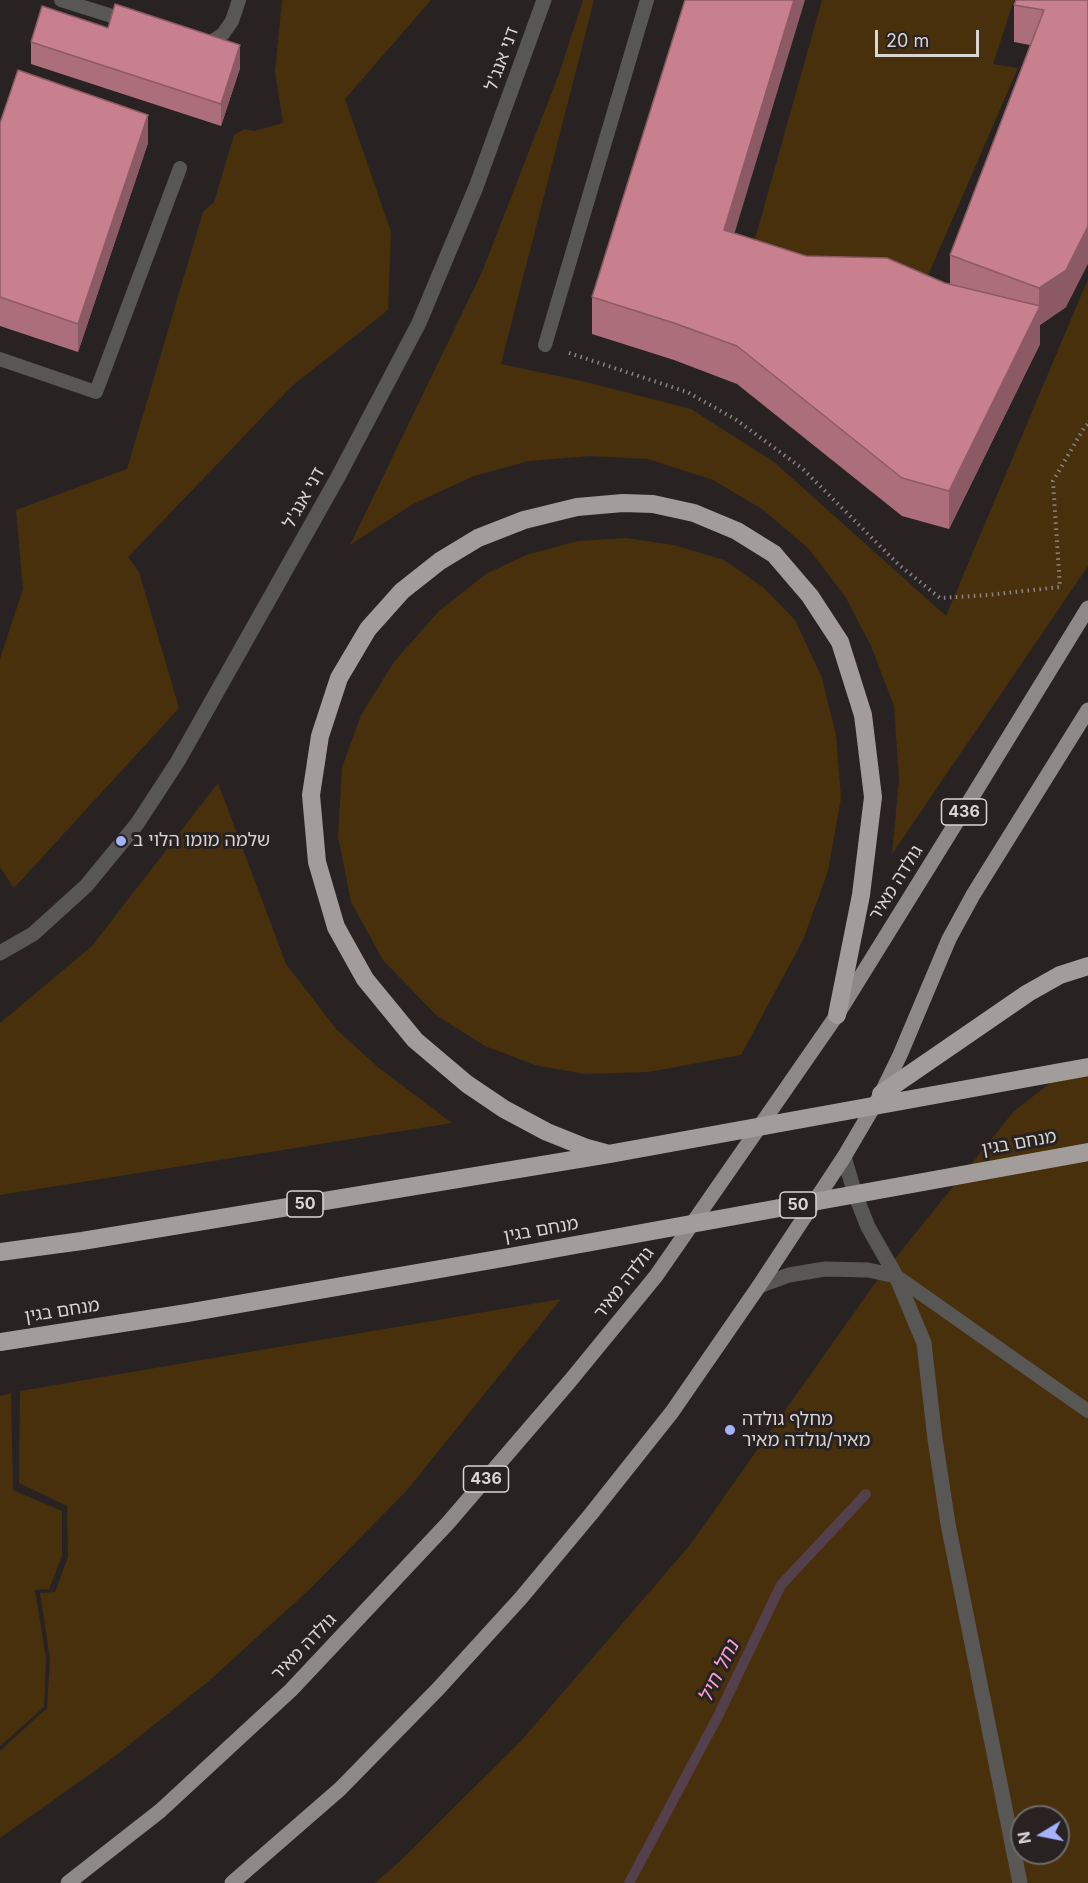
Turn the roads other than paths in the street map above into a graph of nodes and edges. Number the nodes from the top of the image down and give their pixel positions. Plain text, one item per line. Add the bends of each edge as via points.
1 (61, 0) edge
2 (238, 0) edge
3 (544, 0) edge
4 (647, 0) edge
5 (139, 24) edge
6 (184, 38) edge
7 (180, 168) dead end
8 (545, 345) road end
9 (0, 359) edge
10 (1088, 608) edge
11 (1088, 710) edge
12 (0, 953) edge
13 (1088, 966) edge
14 (837, 1015) junction
15 (1088, 1066) edge
16 (880, 1094) junction
17 (1088, 1152) edge
18 (609, 1154) junction
19 (844, 1157) junction
20 (0, 1252) edge
21 (896, 1276) junction
22 (759, 1286) junction
23 (0, 1342) edge
24 (1088, 1411) edge
25 (68, 1883) edge
26 (232, 1883) edge
27 (1020, 1883) edge

1 - 5 lane
2 - 6 lane via 223,34 211,42
3 - 12 street, דני אנג'ל via 476,187 418,323 338,477 178,761 137,824 86,886 33,934
4 - 8 lane
7 - 9 lane via 96,392
10 - 14 main road, גולדה מאיר / 436
11 - 16 main road, 436 via 958,921
13 - 16 highway via 1060,975 1028,993
14 - 18 highway via 861,895 873,797 862,715 840,642 810,596 774,555 737,531 694,513 653,504 577,507 524,520 478,538 440,561 402,591 368,629 339,678 320,736 311,795 317,862 336,927 365,979 416,1040 467,1084 504,1109 547,1132
14 - 25 main road, גולדה מאיר / 436 via 656,1276 448,1522 291,1690 160,1811
15 - 18 highway, 50
16 - 19 main road, 436
17 - 23 highway, מנחם בגין / 50 via 509,1257
18 - 20 highway, 50
19 - 21 street via 868,1227
19 - 22 main road, 436
21 - 22 street via 868,1270 825,1269 789,1275
21 - 24 lane
21 - 27 street via 924,1343 948,1524
22 - 26 main road, 436 via 672,1412 521,1598 340,1790

